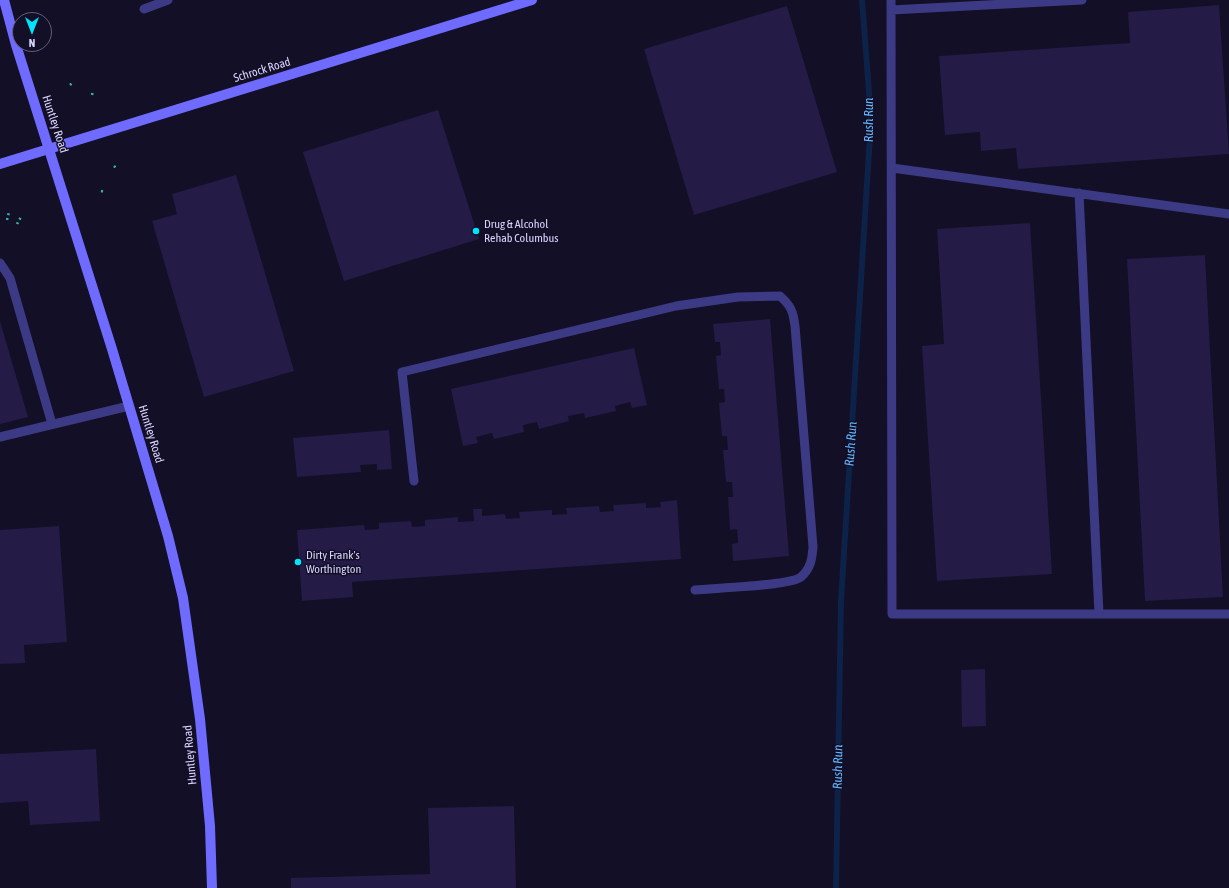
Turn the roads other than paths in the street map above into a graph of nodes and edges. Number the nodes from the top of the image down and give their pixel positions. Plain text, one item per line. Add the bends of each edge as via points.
1 (4, 0) edge
2 (168, 0) edge
3 (532, 0) edge
4 (891, 0) edge
5 (1082, 0) edge
6 (144, 10) dead end
7 (891, 10) junction
8 (49, 149) junction
9 (0, 164) edge
10 (892, 168) junction
11 (1079, 193) junction
12 (1229, 214) edge
13 (0, 263) edge
14 (0, 277) edge
15 (10, 278) junction
16 (129, 406) junction
17 (52, 424) junction
18 (0, 437) edge
19 (414, 480) dead end
20 (695, 590) dead end
21 (1099, 614) junction
22 (1229, 614) edge
23 (212, 888) edge

1 - 8 main road, Huntley Road
2 - 6 lane
3 - 8 main road, Schrock Road
4 - 7 lane
5 - 7 lane
7 - 10 lane
8 - 9 main road, Schrock Road
8 - 16 main road, Huntley Road
10 - 11 lane
10 - 21 lane via 892,614
11 - 12 lane
11 - 21 lane
13 - 15 lane
14 - 15 lane
15 - 17 lane
16 - 17 lane
16 - 23 main road, Huntley Road via 168,536 183,598 200,719 210,826
17 - 18 lane
19 - 20 lane via 402,372 676,306 738,297 780,296 792,310 795,326 813,546 811,565 800,577 786,583
21 - 22 lane

